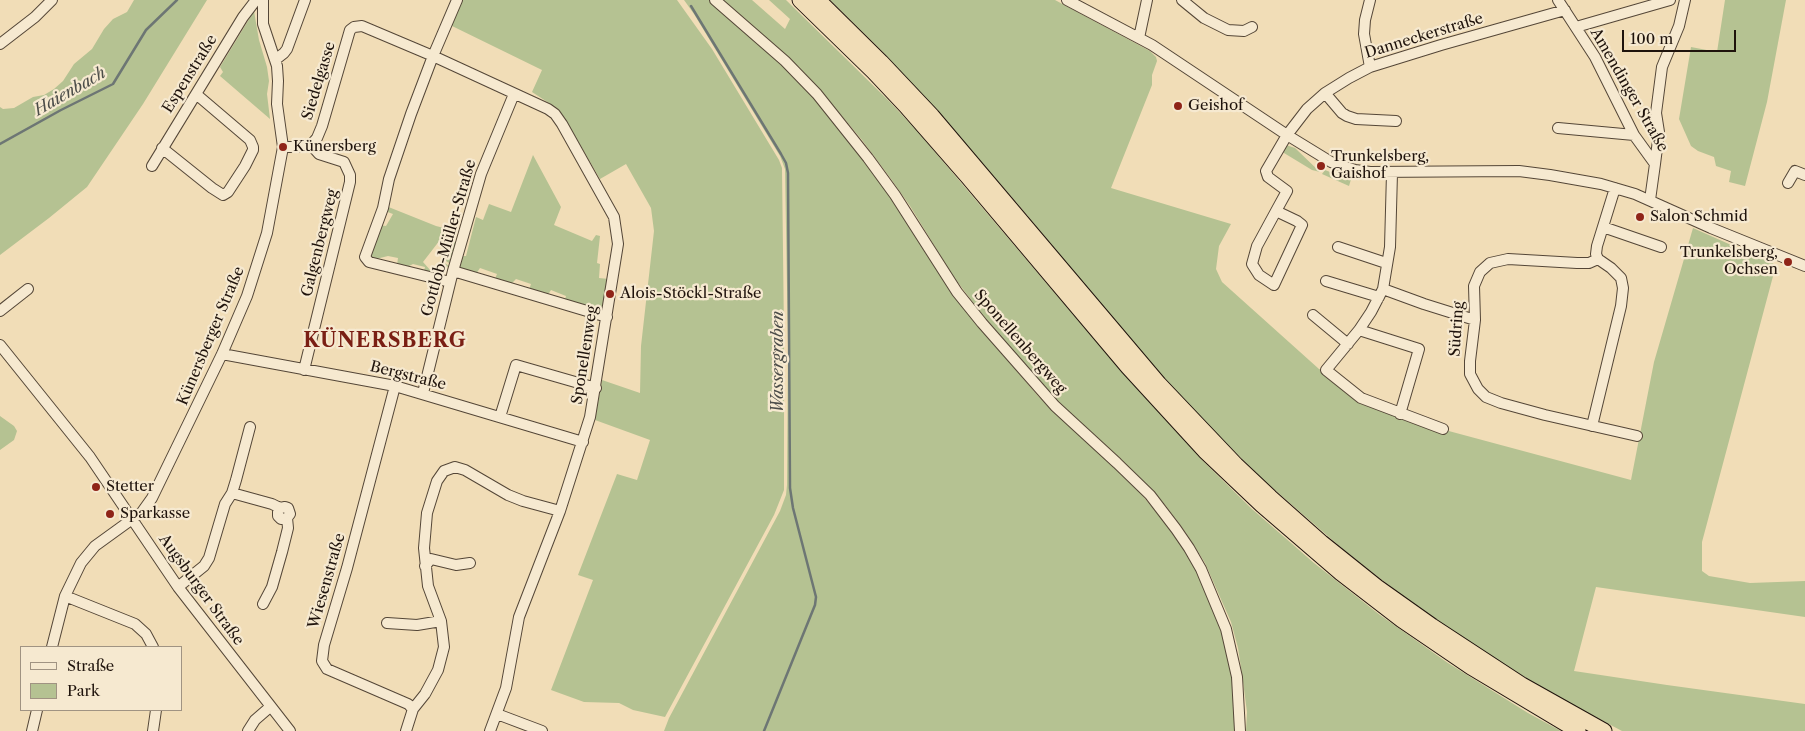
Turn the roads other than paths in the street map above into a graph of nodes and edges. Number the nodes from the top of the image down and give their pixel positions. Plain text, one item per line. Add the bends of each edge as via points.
1 (52, 0) edge
2 (256, 0) edge
3 (263, 0) edge
4 (457, 0) edge
5 (715, 0) edge
6 (800, 0) edge
7 (818, 0) edge
8 (1067, 0) edge
9 (1147, 0) edge
10 (1182, 0) edge
11 (1370, 0) edge
12 (1558, 0) edge
13 (1670, 0) edge
14 (1685, 0) edge
15 (305, 1) edge
16 (1565, 10) junction
17 (354, 27) joint
18 (1576, 27) junction
19 (1252, 28) dead end
20 (1139, 38) junction
21 (0, 44) edge
22 (432, 56) junction
23 (275, 60) junction
24 (1370, 67) junction
25 (1325, 93) junction
26 (196, 94) junction
27 (514, 94) junction
28 (1396, 121) dead end
29 (1558, 128) dead end
30 (1286, 135) junction
31 (1634, 135) junction
32 (311, 144) junction
33 (283, 147) junction
34 (162, 148) junction
35 (1655, 164) junction
36 (152, 166) dead end
37 (1392, 173) junction
38 (1805, 176) edge
39 (1788, 183) dead end
40 (1615, 188) junction
41 (1650, 200) junction
42 (1276, 211) junction
43 (1603, 227) junction
44 (1338, 247) dead end
45 (1661, 247) dead end
46 (1598, 259) junction
47 (1386, 263) junction
48 (1805, 266) edge
49 (452, 271) junction
50 (1326, 281) dead end
51 (450, 282) junction
52 (28, 289) dead end
53 (1381, 293) junction
54 (0, 311) edge
55 (1313, 315) dead end
56 (606, 317) junction
57 (1475, 320) junction
58 (1359, 330) junction
59 (1348, 344) junction
60 (0, 345) edge
61 (222, 354) junction
62 (304, 370) junction
63 (394, 386) junction
64 (596, 388) junction
65 (423, 393) junction
66 (1400, 414) junction
67 (500, 417) junction
68 (1592, 426) junction
69 (250, 427) dead end
70 (1443, 429) dead end
71 (1637, 436) dead end
72 (583, 442) junction
73 (232, 493) junction
74 (560, 511) junction
75 (131, 520) junction
76 (470, 563) dead end
77 (425, 566) junction
78 (178, 587) junction
79 (65, 596) junction
80 (263, 604) dead end
81 (442, 621) junction
82 (387, 623) dead end
83 (52, 646) edge
84 (152, 646) edge
85 (270, 707) junction
86 (413, 709) junction
87 (37, 711) edge
88 (156, 711) edge
89 (497, 714) junction
90 (32, 731) edge
91 (153, 731) edge
92 (248, 731) edge
93 (290, 731) edge
94 (406, 731) edge
95 (490, 731) edge
96 (542, 731) edge
97 (1240, 731) edge
98 (1578, 731) edge
99 (1604, 731) edge

1 - 21 street
2 - 26 street, Espenstraße
3 - 23 street, Künersberger Straße via 263,24
4 - 22 street
5 - 97 street, Sponellenbergweg via 786,61 816,94 895,195 947,276 982,323 1055,406 1150,495 1176,528 1201,569 1226,630 1238,677
6 - 98 highway via 906,106 1128,367 1205,451 1256,500 1334,568 1402,620 1493,682
7 - 99 highway via 938,123 1159,384 1270,497 1322,543 1432,626 1522,686
8 - 20 street
9 - 20 street
10 - 19 street via 1204,18 1228,30
11 - 24 street via 1364,20
12 - 16 street, Amendinger Straße
13 - 18 street
14 - 35 street via 1679,26 1662,67 1656,114 1659,132
15 - 23 street via 287,49
16 - 18 street, Amendinger Straße
16 - 24 street, Danneckerstraße
17 - 22 street, Sponellenweg via 362,26
17 - 32 street, Siedelgasse via 350,30 322,126
18 - 31 street, Amendinger Straße via 1595,57
20 - 30 street
22 - 27 street, Sponellenweg
22 - 51 street via 365,257 369,262
23 - 33 street, Künersberger Straße
24 - 25 street, Danneckerstraße
25 - 28 street via 1348,116
25 - 30 street, Danneckerstraße via 1298,118
26 - 34 street, Espenstraße
26 - 34 street via 250,140 253,150 245,166 223,195
27 - 49 street, Gottlob-Müller-Straße via 481,174
27 - 56 street, Sponellenweg via 555,114 614,217 618,244
29 - 31 street
30 - 37 street via 1338,165 1361,171
30 - 42 street, Danneckerstraße via 1266,171 1268,177 1287,191
31 - 35 street, Amendinger Straße
32 - 33 street
32 - 62 street, Galgenbergweg via 319,154 344,162 350,182
33 - 61 street, Künersberger Straße via 260,255 247,296
34 - 36 street, Espenstraße
35 - 41 street, Amendinger Straße
37 - 40 street via 1518,172 1584,180
37 - 47 street via 1390,247
38 - 39 street via 1795,171
40 - 41 street
40 - 43 street
41 - 48 street
42 - 42 street via 1257,246 1252,264 1259,275 1274,285 1302,225
43 - 45 street
43 - 46 street via 1597,246
44 - 47 street
46 - 57 street, Südring via 1590,263 1508,259 1490,263 1480,272 1474,286
46 - 68 street via 1621,278 1623,288
47 - 53 street
49 - 51 street, Gottlob-Müller-Straße
49 - 56 street
50 - 53 street
51 - 65 street, Gottlob-Müller-Straße
52 - 54 street
53 - 57 street
53 - 58 street
55 - 59 street
56 - 64 street, Sponellenweg
57 - 68 street, Südring via 1470,374 1486,397
58 - 59 street
58 - 66 street via 1419,348
59 - 66 street via 1326,370 1361,398
60 - 75 street, Augsburger Straße via 90,457
61 - 62 street, Bergstraße
61 - 75 street, Künersberger Straße via 152,498
62 - 63 street, Bergstraße
63 - 65 street, Bergstraße
63 - 86 street, Wiesenstraße via 322,660 327,669
64 - 67 street via 516,365
64 - 72 street, Sponellenweg
65 - 67 street, Bergstraße
66 - 70 street
67 - 72 street, Bergstraße
68 - 71 street, Südring
69 - 73 street
72 - 74 street, Sponellenweg
73 - 78 street via 225,504 207,562
73 - 80 street via 272,504 280,508 278,516 281,519 287,518 282,552 272,587
74 - 77 street via 508,495 465,470 455,467 444,471 437,480 425,525
74 - 89 street, Sponellenweg via 519,617 506,688
75 - 78 street, Augsburger Straße
75 - 79 street, Künersberger Straße via 90,550 80,563
76 - 77 street via 456,565 431,559
77 - 81 street via 428,586
78 - 85 street, Augsburger Straße
79 - 83 street, Künersberger Straße
79 - 84 street via 135,624
81 - 82 street
81 - 86 street via 444,647 438,670
85 - 92 street
85 - 93 street, Augsburger Straße
86 - 94 street
87 - 90 street
88 - 91 street
89 - 95 street, Sponellenweg
89 - 96 street

